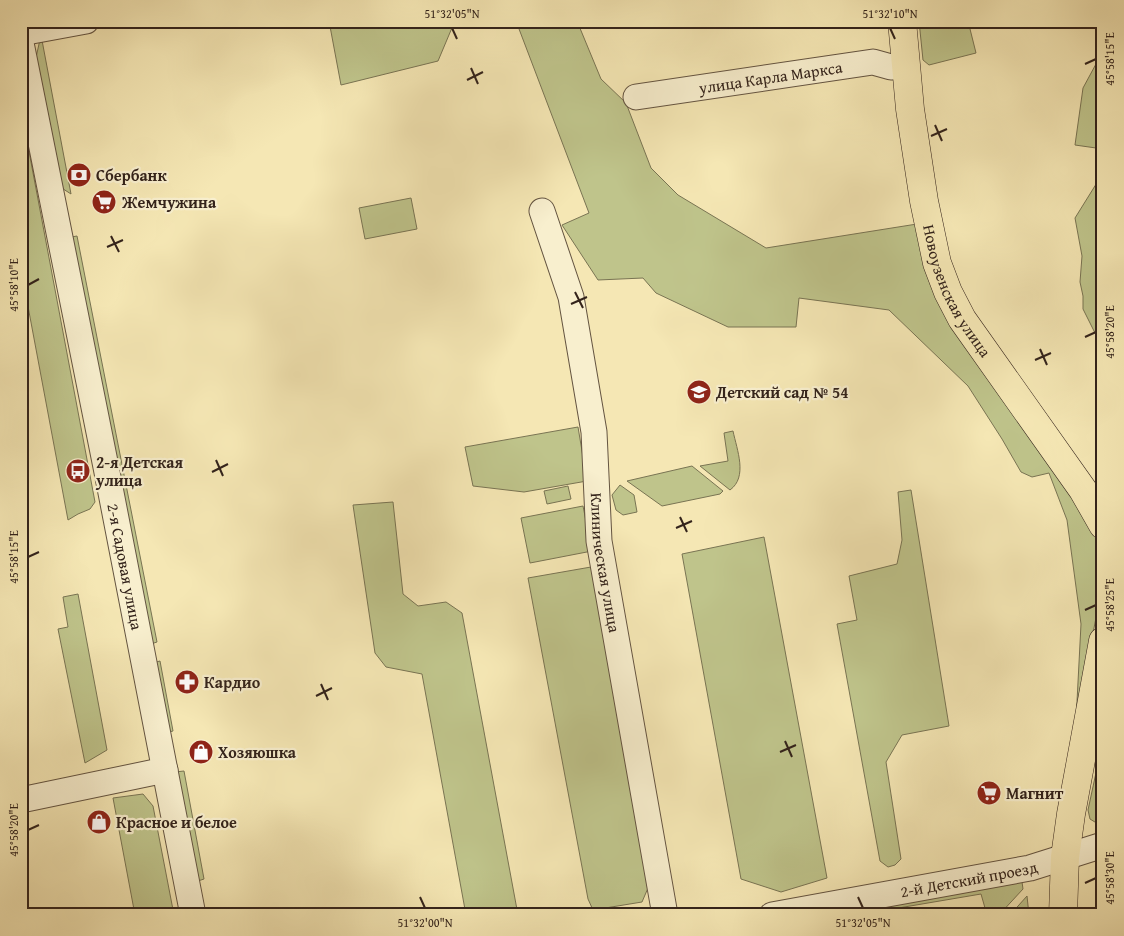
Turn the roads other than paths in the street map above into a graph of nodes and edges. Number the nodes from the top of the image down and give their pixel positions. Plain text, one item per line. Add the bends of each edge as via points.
1 (86, 21) edge
2 (902, 21) edge
3 (21, 33) edge
4 (21, 43) edge
5 (906, 66) junction
6 (636, 98) dead end
7 (542, 211) dead end
8 (1103, 525) edge
9 (1103, 641) edge
10 (165, 770) junction
11 (21, 800) edge
12 (1103, 845) edge
13 (1065, 857) junction
14 (192, 915) edge
15 (665, 915) edge
16 (772, 915) edge
17 (1063, 915) edge

1 - 3 street
2 - 5 main road, Новоузенская улица
4 - 10 street, 2-я Садовая улица
5 - 6 street, улица Карла Маркса via 891,67 873,62
5 - 8 main road, Новоузенская улица via 924,201 937,263 948,292 962,319 1083,490
7 - 15 street, Клиническая улица via 571,297 594,432 599,541
9 - 13 main road via 1070,814
10 - 11 street
10 - 14 street, 2-я Садовая улица
12 - 13 street, 2-й Детский проезд
13 - 16 street, 2-й Детский проезд via 1030,868
13 - 17 main road

